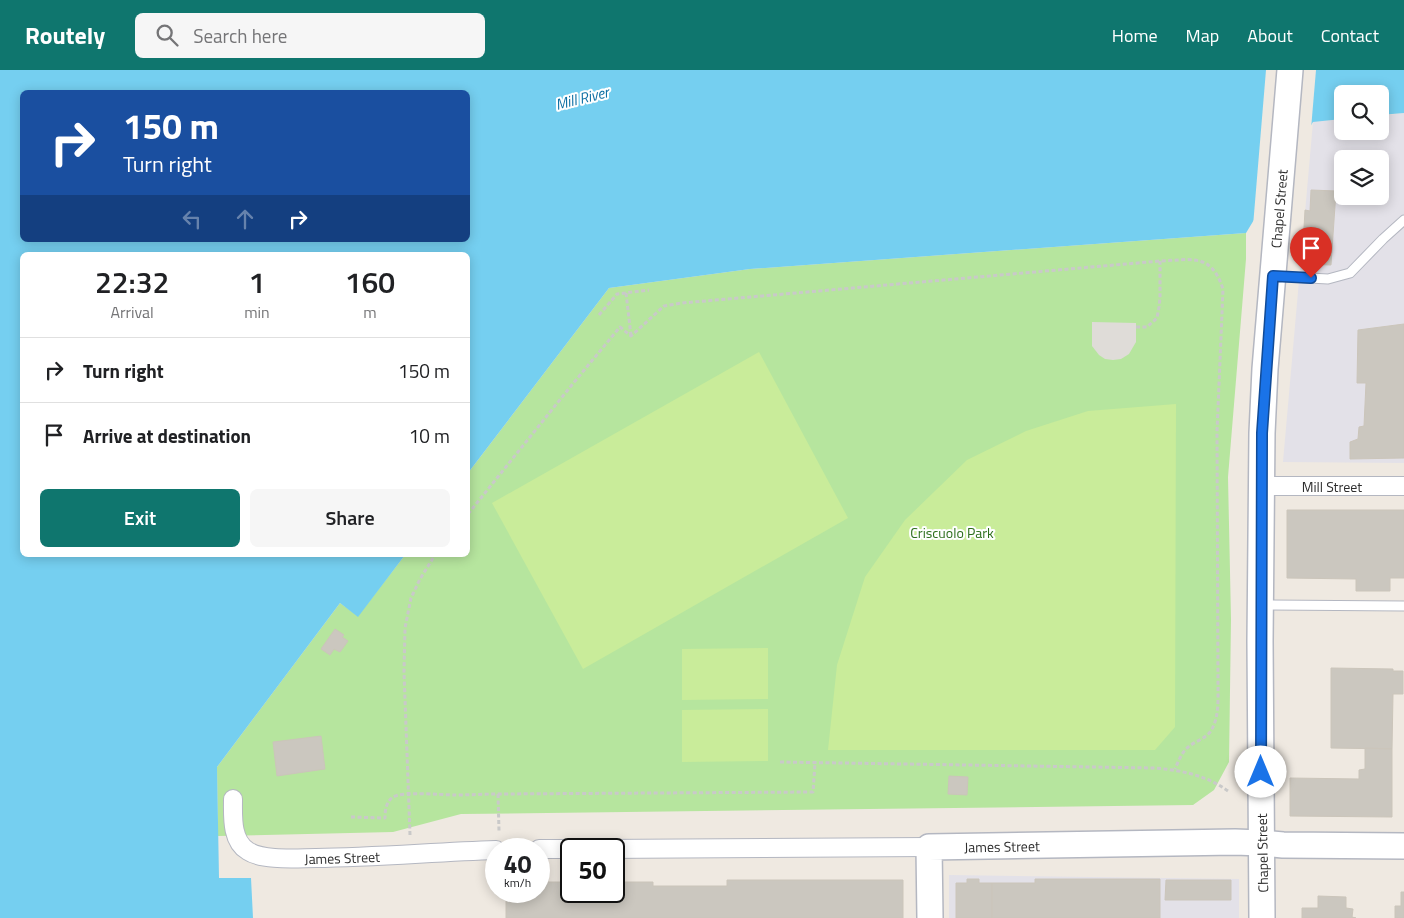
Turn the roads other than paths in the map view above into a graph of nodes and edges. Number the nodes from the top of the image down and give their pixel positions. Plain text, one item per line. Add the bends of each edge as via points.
1 (1290, 70) edge
2 (1404, 220) edge
3 (1273, 276) junction
4 (1261, 486) junction
5 (1404, 486) edge
6 (1261, 606) junction
7 (1404, 606) edge
8 (233, 799) dead end
9 (1261, 843) junction
10 (485, 846) edge
11 (1404, 846) edge
12 (930, 848) junction
13 (625, 849) edge
14 (930, 918) edge
15 (1262, 918) edge

1 - 3 main road, Chapel Street
2 - 3 lane via 1350,273 1328,279
3 - 4 main road, Chapel Street via 1263,406
4 - 5 street, Mill Street
4 - 6 main road, Chapel Street
6 - 7 lane
6 - 9 main road, Chapel Street
8 - 10 street, James Street via 238,843 260,856 340,857
9 - 11 main road, James Street via 1283,846
9 - 12 main road, James Street
9 - 15 main road, Chapel Street
12 - 13 street, James Street
12 - 14 main road

